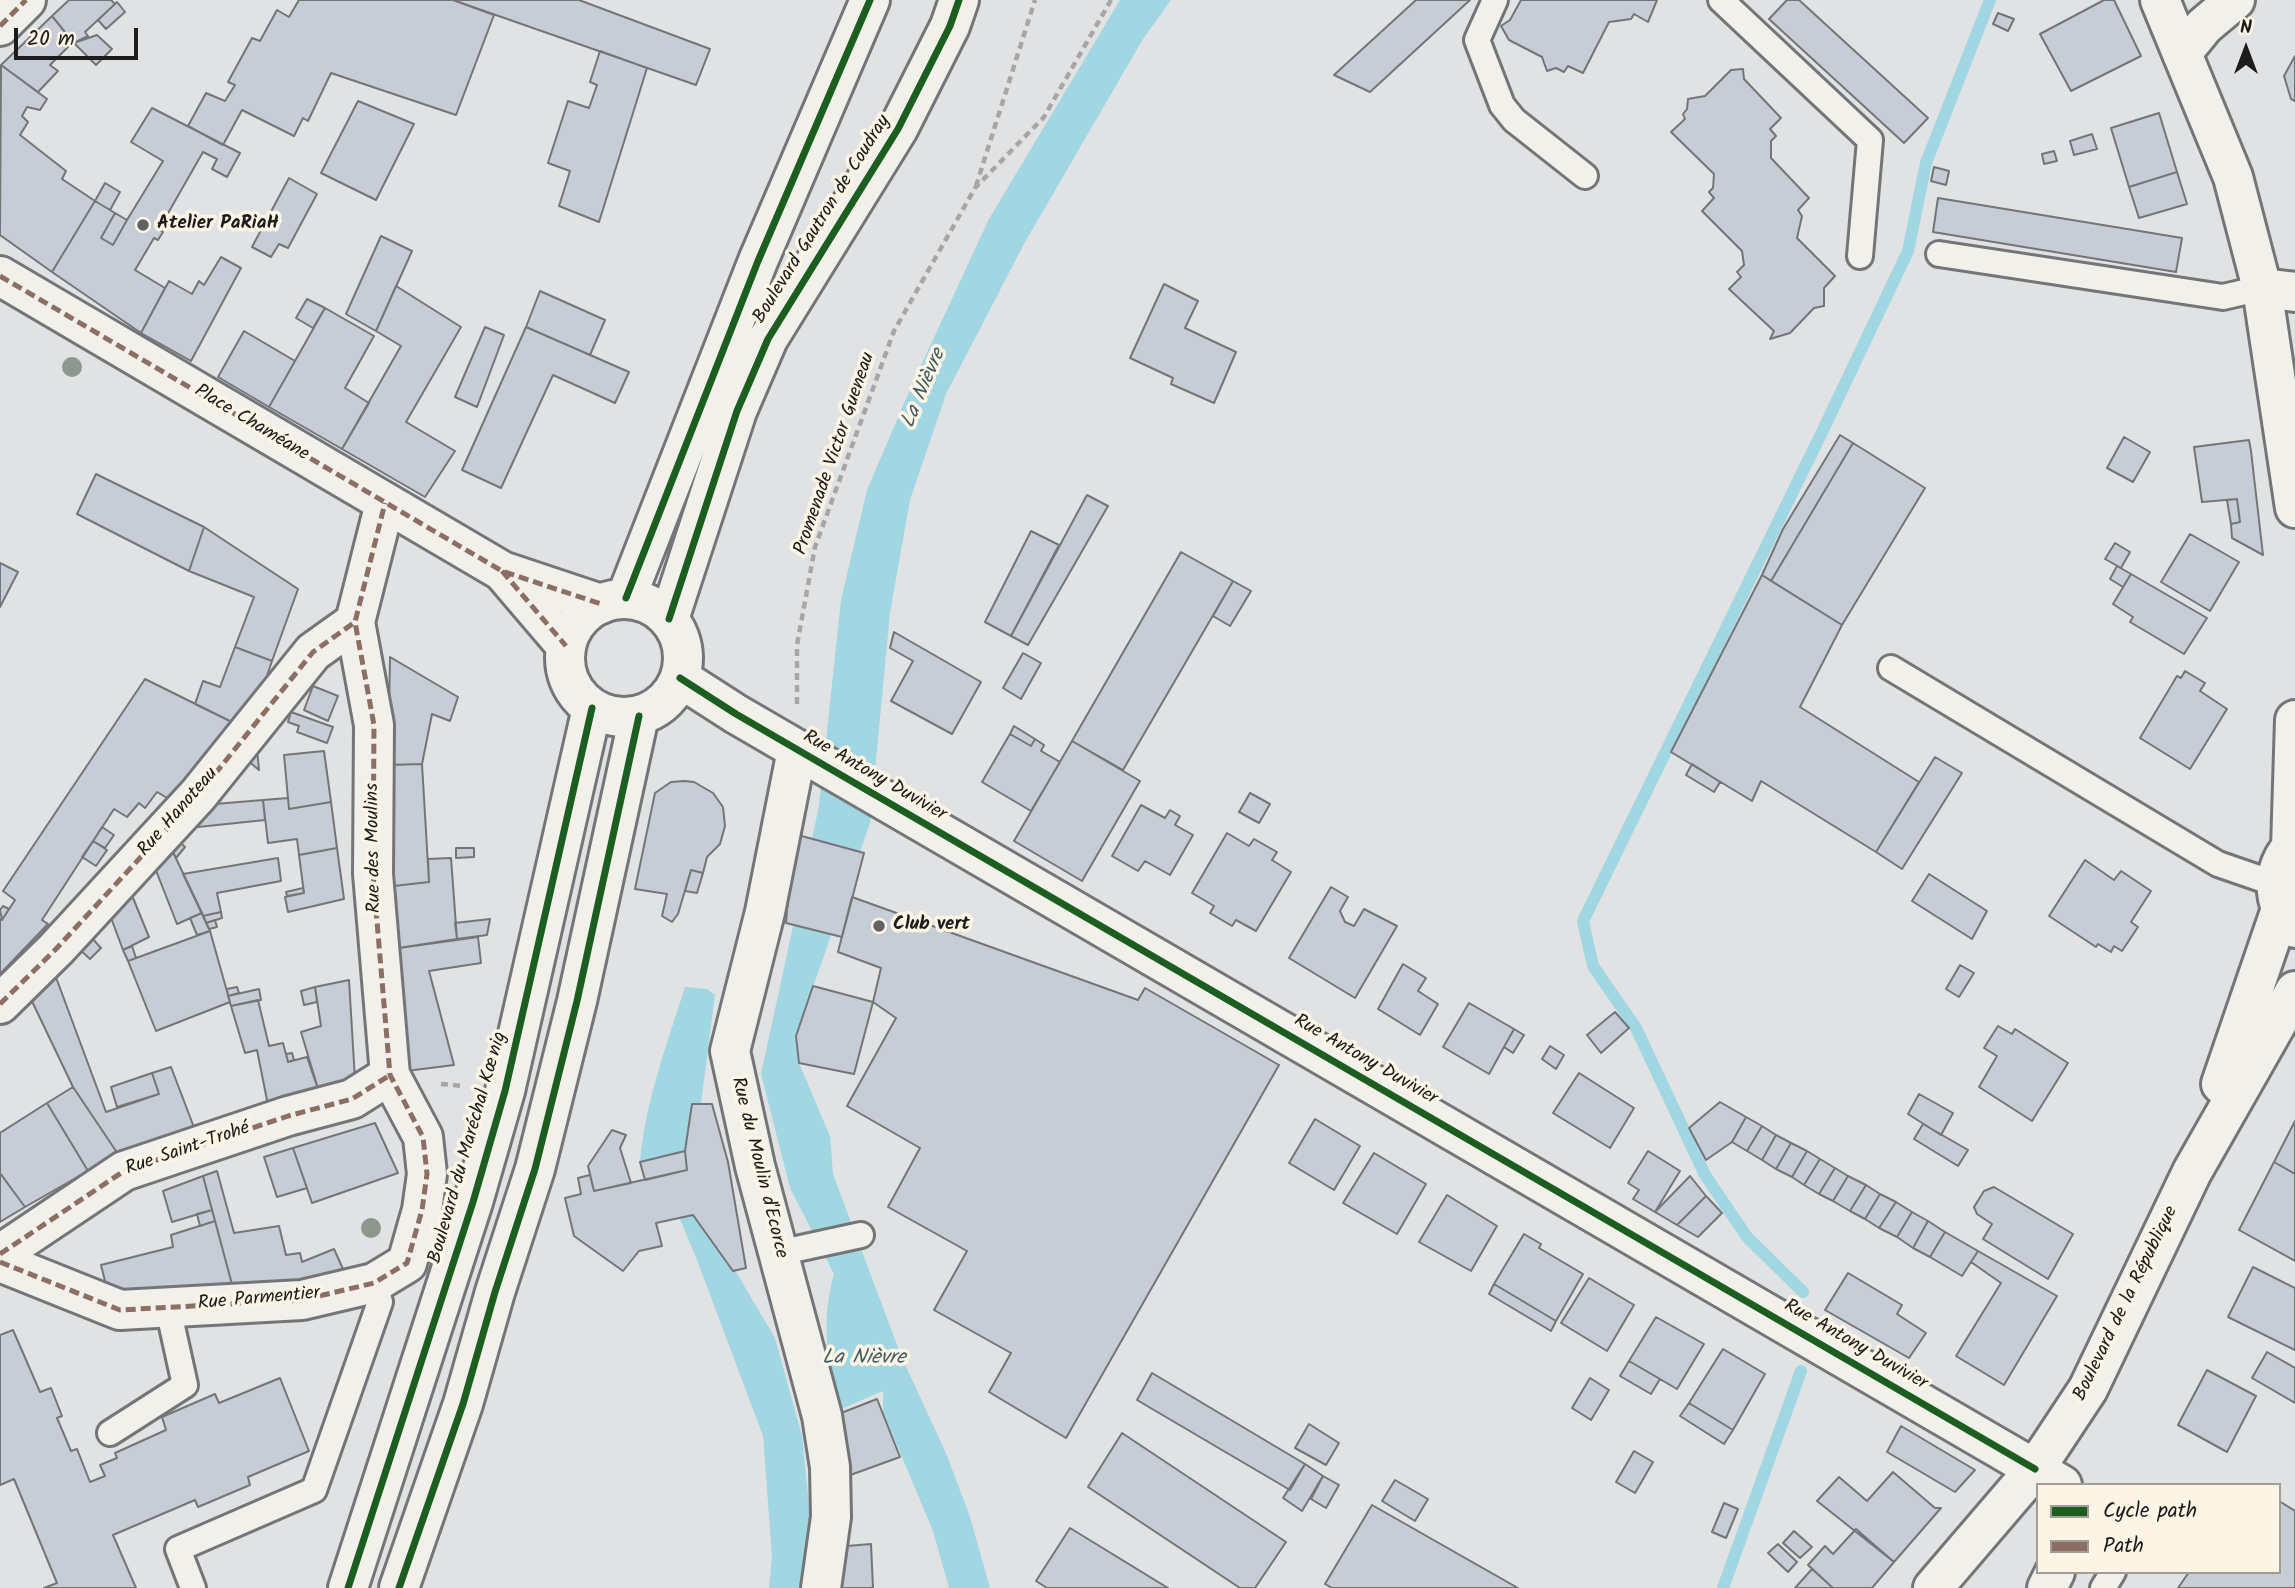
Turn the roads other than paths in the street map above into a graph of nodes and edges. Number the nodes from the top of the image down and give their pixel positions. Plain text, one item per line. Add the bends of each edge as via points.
1 (26, 0) edge
2 (870, 0) edge
3 (959, 0) edge
4 (1495, 0) edge
5 (1721, 0) edge
6 (2160, 0) edge
7 (2235, 0) edge
8 (0, 26) edge
9 (2182, 53) junction
10 (1585, 176) dead end
11 (1939, 254) dead end
12 (1860, 256) dead end
13 (0, 276) edge
14 (2279, 290) edge
15 (386, 503) junction
16 (2295, 508) edge
17 (502, 571) junction
18 (613, 601) junction
19 (669, 619) junction
20 (355, 622) junction
21 (566, 646) junction
22 (1891, 668) dead end
23 (680, 678) junction
24 (592, 708) junction
25 (639, 716) junction
26 (2295, 720) edge
27 (797, 750) junction
28 (2293, 846) edge
29 (2284, 907) edge
30 (2295, 991) edge
31 (0, 1004) edge
32 (395, 1082) junction
33 (2192, 1172) junction
34 (861, 1235) dead end
35 (778, 1253) junction
36 (0, 1254) edge
37 (0, 1262) edge
38 (374, 1283) junction
39 (168, 1308) junction
40 (110, 1433) dead end
41 (2048, 1477) edge
42 (2036, 1489) edge
43 (193, 1588) edge
44 (348, 1588) edge
45 (399, 1588) edge
46 (821, 1588) edge
47 (1933, 1588) edge

1 - 8 street
2 - 18 street, Boulevard Gautron de Coudray
3 - 19 street, Boulevard Gautron de Coudray via 898,129 768,339 737,411
4 - 10 lane via 1477,40 1502,105 1514,120
5 - 12 lane via 1870,140
6 - 9 street
7 - 9 street via 2204,26
9 - 14 street
11 - 14 lane via 2223,297
13 - 15 street, Place Chaméane
14 - 16 street
15 - 17 street, Place Chaméane
15 - 20 street
17 - 18 street, Place Chaméane
17 - 21 street, Place Chaméane
18 - 19 street via 657,609
18 - 21 street via 585,614
19 - 23 street via 682,647
20 - 31 street, Rue Hanoteau via 313,652 198,795
20 - 32 street, Rue des Moulins via 374,725 373,874
21 - 24 street via 569,681
22 - 29 lane
23 - 25 street via 657,708
23 - 27 street, Rue Antony Duvivier
24 - 25 street via 615,717
24 - 44 street, Boulevard du Maréchal Kœnig via 505,1091
25 - 45 street via 535,1169 459,1417
26 - 28 street
27 - 35 street, Rue du Moulin d'Ecorce via 765,912 730,1051
27 - 41 street, Rue Antony Duvivier
28 - 29 street, Boulevard de la République via 2283,859
29 - 33 street, Boulevard de la République
30 - 33 street, Boulevard de la République
32 - 36 street, Rue Saint-Trohé via 124,1171
32 - 38 street, Rue Parmentier via 424,1137 427,1174 407,1263
33 - 41 street, Boulevard de la République
34 - 35 lane
35 - 46 street, Rue du Moulin d'Ecorce via 822,1416 830,1467 831,1517
37 - 39 street, Rue Parmentier via 120,1310
38 - 39 street, Rue Parmentier via 302,1300
38 - 43 lane via 380,1302 314,1490 178,1549
39 - 40 lane via 185,1385
42 - 47 street, Boulevard de la République

